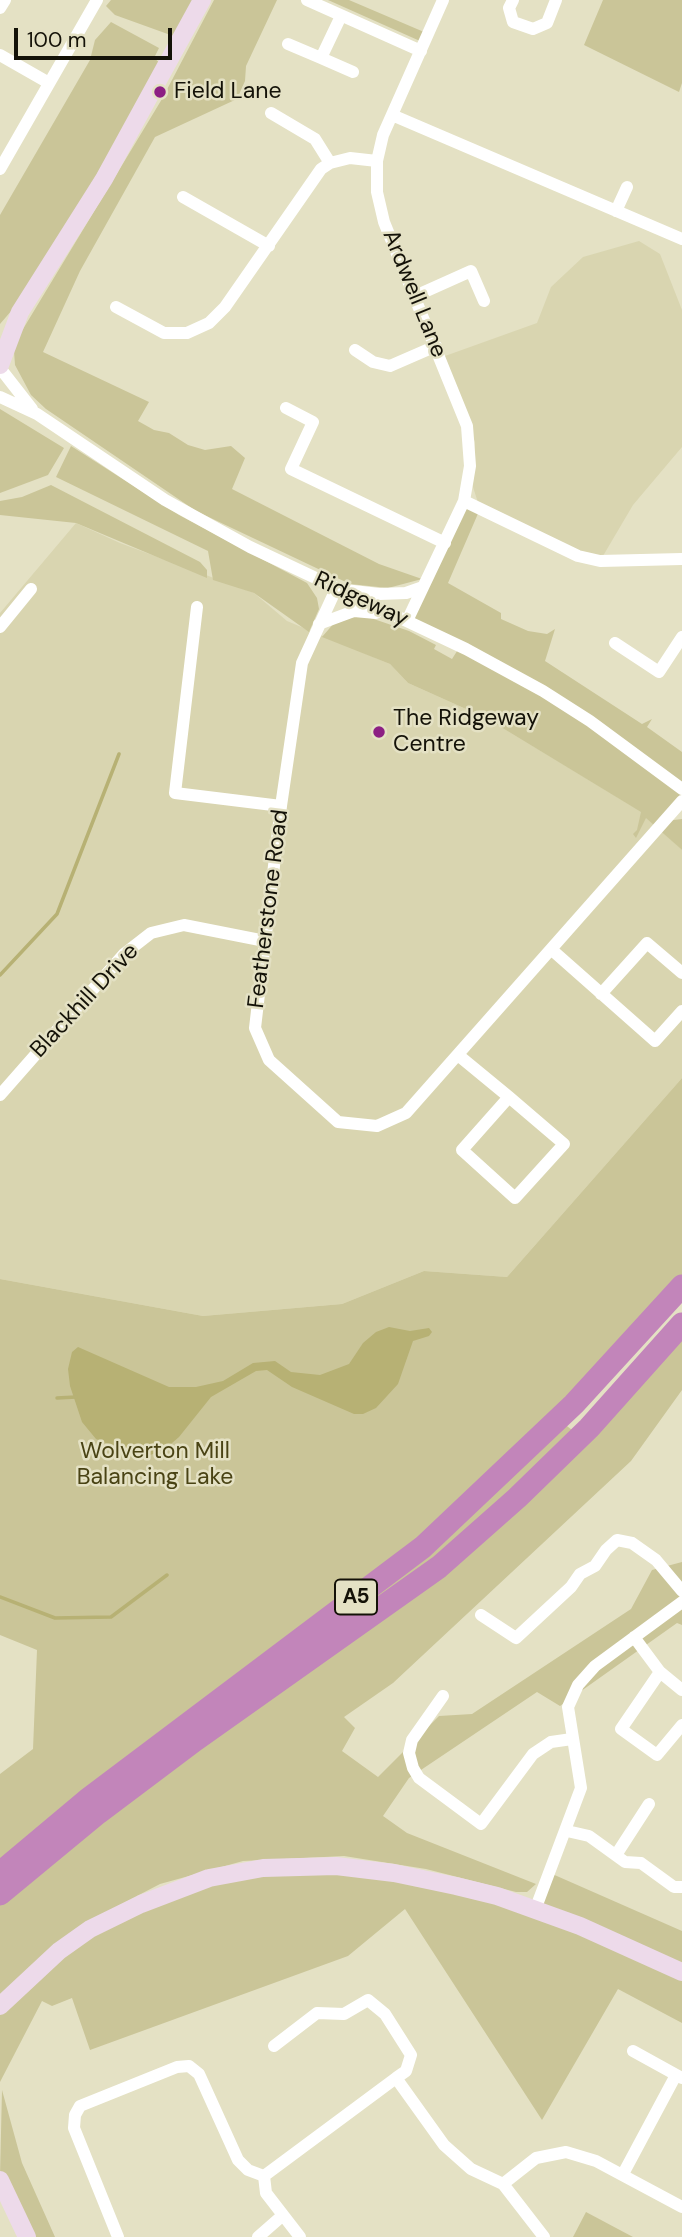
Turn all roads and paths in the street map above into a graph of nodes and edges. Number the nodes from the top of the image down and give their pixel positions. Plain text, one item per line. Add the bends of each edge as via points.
1 (5, 0) edge
2 (97, 0) edge
3 (202, 0) edge
4 (307, 0) edge
5 (443, 0) edge
6 (513, 0) edge
7 (556, 0) edge
8 (0, 8) edge
9 (341, 16) junction
10 (288, 44) dead end
11 (421, 51) junction
12 (0, 55) edge
13 (321, 58) junction
14 (353, 72) dead end
15 (49, 83) junction
16 (271, 113) dead end
17 (392, 115) junction
18 (377, 160) junction
19 (330, 163) junction
20 (0, 169) edge
21 (627, 187) dead end
22 (183, 197) dead end
23 (616, 211) junction
24 (682, 239) edge
25 (268, 246) junction
26 (413, 297) junction
27 (484, 301) dead end
28 (116, 307) dead end
29 (20, 312) junction
30 (0, 331) edge
31 (436, 346) junction
32 (355, 350) dead end
33 (0, 367) edge
34 (0, 397) edge
35 (286, 408) dead end
36 (37, 414) junction
37 (464, 501) junction
38 (445, 543) junction
39 (682, 559) edge
40 (423, 587) junction
41 (30, 589) dead end
42 (336, 589) junction
43 (197, 607) dead end
44 (407, 621) junction
45 (318, 624) junction
46 (0, 627) edge
47 (682, 637) edge
48 (615, 643) dead end
49 (682, 789) edge
50 (682, 802) edge
51 (281, 806) junction
52 (682, 819) edge
53 (664, 822) junction
54 (265, 941) junction
55 (552, 950) junction
56 (682, 973) edge
57 (601, 993) junction
58 (682, 1012) edge
59 (458, 1055) junction
60 (0, 1095) edge
61 (509, 1097) junction
62 (682, 1286) edge
63 (682, 1324) edge
64 (682, 1591) edge
65 (682, 1602) edge
66 (481, 1615) dead end
67 (634, 1637) junction
68 (660, 1672) junction
69 (682, 1690) edge
70 (443, 1696) dead end
71 (682, 1725) edge
72 (572, 1739) junction
73 (649, 1804) dead end
74 (567, 1831) junction
75 (616, 1855) junction
76 (0, 1873) edge
77 (682, 1887) edge
78 (0, 1894) edge
79 (535, 1910) junction
80 (682, 1972) edge
81 (0, 2006) edge
82 (274, 2046) dead end
83 (633, 2051) dead end
84 (679, 2077) edge
85 (396, 2078) junction
86 (623, 2174) junction
87 (264, 2176) junction
88 (0, 2180) edge
89 (503, 2183) junction
90 (682, 2207) edge
91 (282, 2216) junction
92 (27, 2237) edge
93 (118, 2237) edge
94 (258, 2237) edge
95 (300, 2237) edge
96 (544, 2237) edge

1 - 8 street
2 - 15 street
3 - 29 street via 104,179
4 - 9 street
5 - 11 street, Ardwell Lane
6 - 7 street via 509,8 513,22 533,29 547,23
9 - 11 street
9 - 13 street
10 - 13 street
11 - 17 street, Ardwell Lane
12 - 15 street
13 - 14 street
15 - 20 street
16 - 19 street via 314,139
17 - 18 street, Ardwell Lane
17 - 23 street
18 - 19 street via 349,158
18 - 26 street, Ardwell Lane via 377,192 384,222
19 - 25 street via 321,169
21 - 23 street
22 - 25 street
23 - 24 street
25 - 28 street via 225,307 209,323 187,333 164,333
26 - 27 street via 468,266
26 - 31 street, Ardwell Lane
29 - 30 street
29 - 33 street
31 - 32 street via 390,366
31 - 37 street, Ardwell Lane via 467,426 470,466
33 - 36 street, Ridgeway
34 - 36 street, Ridgeway
35 - 38 street via 313,422 285,470
36 - 42 street, Ridgeway via 165,500
37 - 38 street, Ardwell Lane
37 - 39 street via 578,556 600,561
38 - 40 street, Ardwell Lane
40 - 42 street via 379,594
40 - 44 street, Ardwell Lane
41 - 46 street
42 - 44 street, Ridgeway
42 - 45 street, Featherstone Road
43 - 51 street via 175,793
44 - 45 street via 363,610
44 - 49 street, Ridgeway via 466,649 590,721
45 - 51 street, Featherstone Road via 302,663
47 - 48 street via 659,672
50 - 53 street, Featherstone Road
51 - 54 street, Featherstone Road
52 - 53 street
53 - 55 street, Featherstone Road
54 - 59 street, Featherstone Road via 255,1028 269,1060 338,1122 377,1126 407,1113
54 - 60 street, Blackhill Drive via 184,925 151,933 124,954
55 - 57 street
55 - 59 street, Featherstone Road
56 - 57 street via 647,943
57 - 58 street via 655,1041
59 - 61 street
61 - 61 street via 564,1144 515,1198 462,1150
62 - 76 highway, A5 via 574,1404 423,1547 87,1800
63 - 78 highway, A5 via 589,1428 439,1567 184,1748
64 - 66 street via 656,1560 632,1543 617,1540 516,1638
65 - 67 street
67 - 68 street
67 - 72 street via 578,1685 568,1707
68 - 69 street
68 - 71 street via 621,1729 657,1755
70 - 72 street via 412,1740 413,1768 419,1778 481,1824 533,1754 551,1742
72 - 74 street via 581,1788
73 - 75 street
74 - 75 street via 589,1836
74 - 79 street
75 - 77 street via 641,1863 674,1887
79 - 80 street
79 - 81 street via 497,1896 394,1873 336,1866 263,1868 209,1878 90,1929
82 - 85 street via 317,2013 344,2014 368,2000 385,2014 411,2055 406,2071
83 - 84 street
84 - 86 street
85 - 87 street
85 - 89 street via 444,2145 471,2169
86 - 89 street via 586,2157 550,2153
86 - 90 street
87 - 91 street via 266,2193
87 - 93 street via 238,2160 199,2074 189,2066 80,2106 74,2128
88 - 92 street
89 - 96 street
91 - 94 street
91 - 95 street

